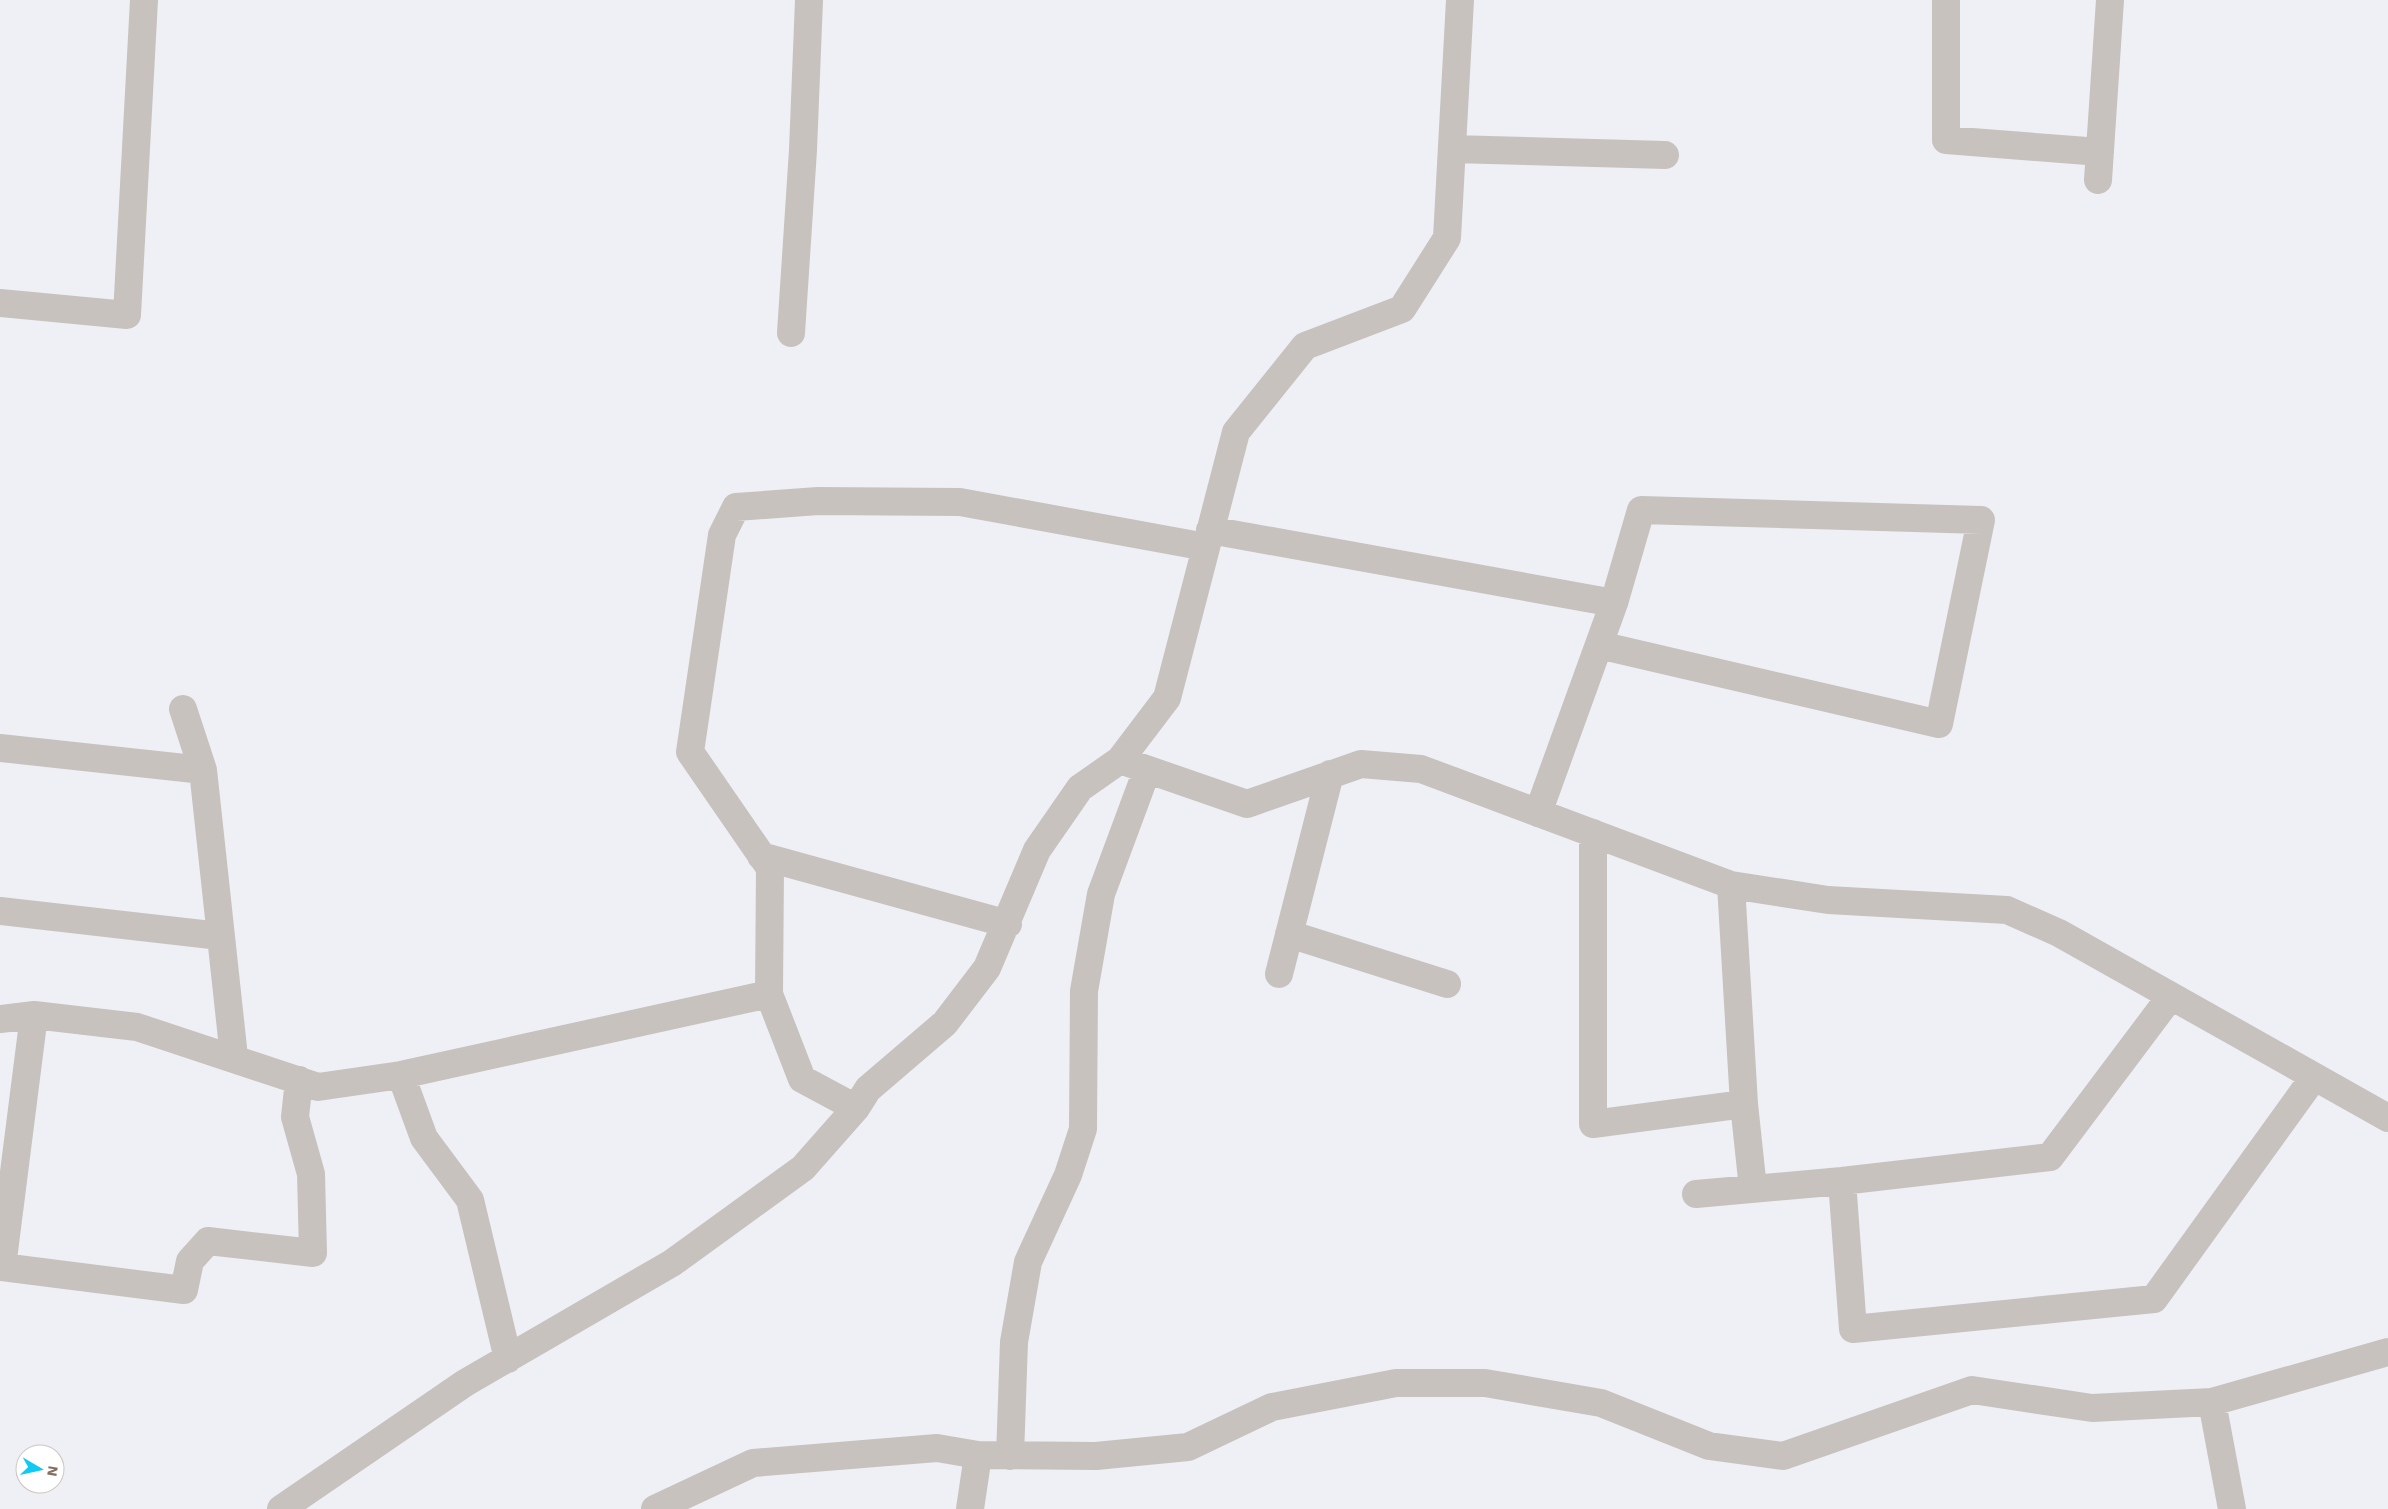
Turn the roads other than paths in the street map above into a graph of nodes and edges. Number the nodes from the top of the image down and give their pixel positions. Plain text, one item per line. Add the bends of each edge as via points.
1 (144, 0) edge
2 (809, 0) edge
3 (1460, 0) edge
4 (1946, 0) edge
5 (2110, 0) edge
6 (1452, 149) junction
7 (2100, 152) junction
8 (1665, 155) dead end
9 (2098, 180) dead end
10 (0, 304) edge
11 (791, 333) dead end
12 (1208, 538) junction
13 (1614, 603) junction
14 (1599, 645) junction
15 (182, 709) dead end
16 (0, 748) edge
17 (1120, 760) junction
18 (203, 770) junction
19 (1147, 770) junction
20 (1330, 774) junction
21 (1538, 813) junction
22 (1593, 833) junction
23 (761, 856) junction
24 (1731, 885) junction
25 (0, 911) edge
26 (1008, 924) junction
27 (1289, 934) junction
28 (220, 936) junction
29 (1279, 974) dead end
30 (1447, 984) dead end
31 (769, 994) junction
32 (2171, 996) junction
33 (34, 1015) junction
34 (0, 1019) edge
35 (234, 1057) junction
36 (401, 1076) junction
37 (2314, 1076) junction
38 (299, 1080) junction
39 (1744, 1104) junction
40 (856, 1108) junction
41 (2388, 1118) edge
42 (1842, 1181) junction
43 (1753, 1189) junction
44 (1696, 1194) dead end
45 (2388, 1352) edge
46 (508, 1359) junction
47 (2212, 1402) junction
48 (978, 1455) junction
49 (1010, 1456) junction
50 (281, 1509) edge
51 (654, 1509) edge
52 (970, 1509) edge
53 (2232, 1509) edge

1 - 10 street via 126,315
2 - 11 street
3 - 6 street
4 - 7 street via 1946,140
5 - 7 street
6 - 8 street
6 - 12 street via 1447,238 1402,309 1305,346 1236,432
7 - 9 street
12 - 13 street
12 - 17 street via 1167,698
12 - 23 street via 960,502 818,501 736,507 722,536 690,752
13 - 14 street
13 - 14 street via 1641,510 1981,520 1938,724
14 - 21 street
15 - 18 street
16 - 18 street
17 - 19 street
17 - 26 street via 1080,788 1037,850
18 - 28 street
19 - 20 street via 1247,804
19 - 49 street via 1101,894 1084,991 1082,1129 1068,1175 1028,1262 1014,1342
20 - 21 street via 1361,764 1420,769
20 - 27 street
21 - 22 street
22 - 24 street
22 - 39 street via 1593,1124
23 - 26 street
23 - 31 street via 770,868
24 - 32 street via 1828,900 2007,910 2059,933
24 - 39 street
25 - 28 street
26 - 40 street via 987,968 945,1024 868,1089
27 - 29 street
27 - 30 street
28 - 35 street
31 - 36 street
31 - 40 street via 802,1079
32 - 37 street
32 - 42 street via 2050,1157
33 - 34 street
33 - 35 street via 137,1027
33 - 38 street via 2,1267 184,1290 190,1260 208,1241 313,1253 311,1174 295,1117
35 - 38 street
36 - 38 street via 318,1087
36 - 46 street via 424,1138 470,1200
37 - 41 street
37 - 42 street via 2154,1299 1853,1329
39 - 43 street
40 - 46 street via 803,1168 672,1263
42 - 43 street
43 - 44 street
45 - 47 street
46 - 50 street via 466,1383
47 - 49 street via 2092,1408 1972,1390 1783,1456 1709,1446 1601,1403 1485,1383 1396,1383 1272,1407 1188,1447 1096,1456
47 - 53 street
48 - 49 street
48 - 51 street via 937,1448 753,1463
48 - 52 street

